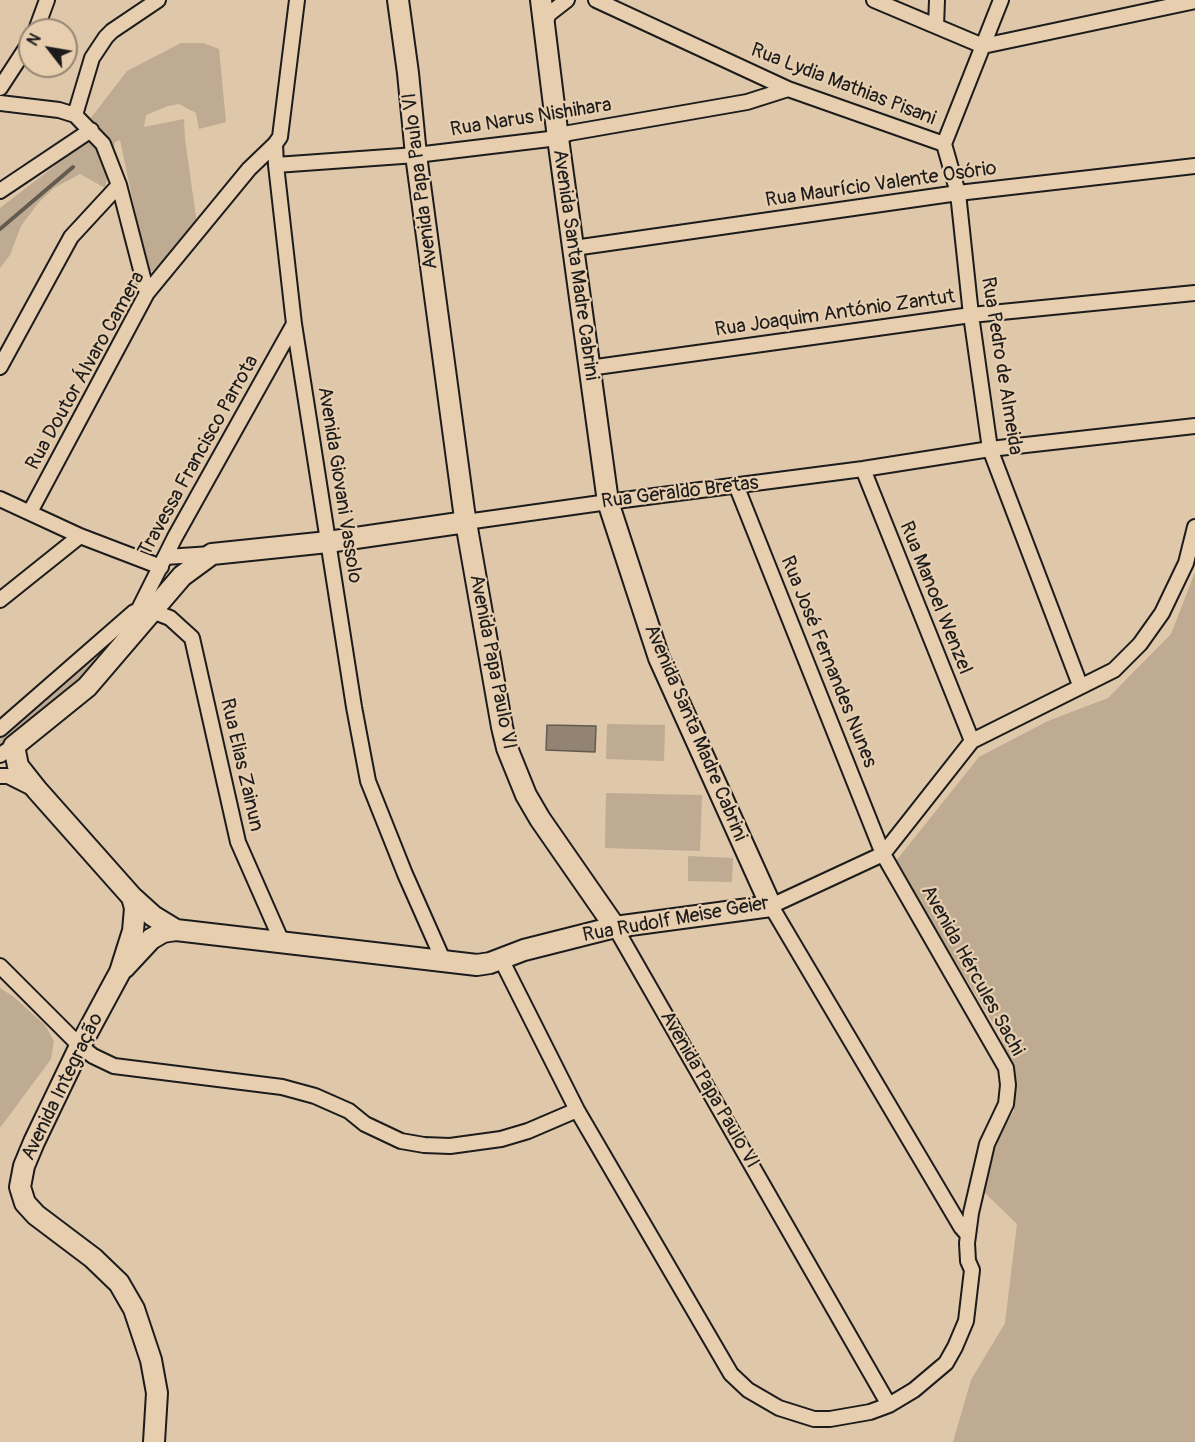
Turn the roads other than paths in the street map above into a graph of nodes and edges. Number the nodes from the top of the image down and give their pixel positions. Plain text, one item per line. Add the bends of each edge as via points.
1 (47, 0) edge
2 (158, 0) edge
3 (297, 0) edge
4 (398, 0) edge
5 (541, 0) edge
6 (567, 0) edge
7 (596, 0) edge
8 (874, 0) edge
9 (937, 0) edge
10 (1001, 0) edge
11 (1195, 1) edge
12 (1150, 5) edge
13 (40, 18) edge
14 (544, 24) junction
15 (936, 26) junction
16 (983, 46) junction
17 (18, 60) edge
18 (0, 88) edge
19 (788, 89) junction
20 (0, 103) edge
21 (75, 115) junction
22 (91, 130) junction
23 (558, 138) junction
24 (275, 144) junction
25 (944, 144) junction
26 (416, 155) junction
27 (276, 165) junction
28 (1195, 166) edge
29 (119, 185) junction
30 (0, 191) edge
31 (958, 193) junction
32 (574, 248) junction
33 (147, 293) junction
34 (1195, 293) edge
35 (971, 315) junction
36 (294, 324) junction
37 (0, 367) edge
38 (589, 368) junction
39 (1195, 426) edge
40 (990, 449) junction
41 (863, 469) junction
42 (736, 485) junction
43 (0, 499) edge
44 (608, 502) junction
45 (30, 512) junction
46 (466, 522) junction
47 (1195, 527) edge
48 (80, 536) junction
49 (328, 542) junction
50 (212, 554) junction
51 (163, 562) junction
52 (0, 600) edge
53 (146, 609) junction
54 (1080, 685) junction
55 (0, 729) edge
56 (972, 741) junction
57 (7, 750) edge
58 (0, 776) edge
59 (37, 790) junction
60 (883, 854) junction
61 (132, 897) junction
62 (771, 906) junction
63 (615, 927) junction
64 (176, 930) junction
65 (282, 942) junction
66 (501, 959) junction
67 (444, 962) junction
68 (0, 966) edge
69 (120, 972) junction
70 (80, 1046) junction
71 (577, 1110) junction
72 (968, 1235) junction
73 (889, 1405) junction
74 (154, 1442) edge

1 - 13 street
2 - 21 street via 106,38 92,58
3 - 24 street, Avenida Giovani Vassolo via 280,137
4 - 26 main road, Avenida Papa Paulo VI
5 - 14 main road, Avenida Santa Madre Cabrini
6 - 14 street via 549,14
7 - 19 street, Rua Lydia Mathias Pisani
8 - 15 street
9 - 15 street
10 - 16 street
11 - 12 street
12 - 16 street
14 - 23 main road, Avenida Santa Madre Cabrini
15 - 16 street
16 - 25 street
17 - 18 street
19 - 23 street, Rua Narus Nishihara via 747,102
19 - 25 street, Rua Lydia Mathias Pisani
20 - 21 street
21 - 22 street
22 - 29 street via 103,144
22 - 30 street
23 - 26 street, Rua Narus Nishihara
23 - 32 main road, Avenida Santa Madre Cabrini
24 - 27 street, Avenida Giovani Vassolo
24 - 33 street, Rua Doutor Álvaro Camera via 249,169
25 - 31 street, Rua Pedro de Almeida
26 - 27 street, Rua Narus Nishihara
26 - 46 main road, Avenida Papa Paulo VI
27 - 36 street, Avenida Giovani Vassolo
28 - 31 street, Rua Maurício Valente Osório
29 - 33 street
29 - 37 street via 71,237
31 - 32 street, Rua Maurício Valente Osório
31 - 35 street, Rua Pedro de Almeida
32 - 38 main road, Avenida Santa Madre Cabrini
33 - 45 street, Rua Doutor Álvaro Camera
34 - 35 street, Rua Joaquim António Zantut
35 - 38 street, Rua Joaquim António Zantut
35 - 40 street, Rua Pedro de Almeida
36 - 49 street, Avenida Giovani Vassolo
36 - 51 street, Travessa Francisco Parrota
38 - 44 main road, Avenida Santa Madre Cabrini
39 - 40 street, Rua Geraldo Bretas
40 - 41 street, Rua Geraldo Bretas
40 - 54 street, Rua Pedro de Almeida
41 - 42 street, Rua Geraldo Bretas
41 - 56 street, Rua Manoel Wenzel
42 - 44 street, Rua Geraldo Bretas
42 - 60 street, Rua José Fernandes Nunes
43 - 45 street, Rua Geraldo Bretas
44 - 46 street, Rua Geraldo Bretas
44 - 62 main road, Avenida Santa Madre Cabrini via 659,658
45 - 48 street, Rua Geraldo Bretas
46 - 49 main road, Rua Geraldo Bretas
46 - 63 main road, Avenida Papa Paulo VI via 507,748 540,819
47 - 54 street via 1178,582 1140,644 1114,670
48 - 51 street, Rua Geraldo Bretas
48 - 52 street
49 - 50 main road, Rua Geraldo Bretas
49 - 67 street, Avenida Giovani Vassolo via 368,781
50 - 51 street, Rua Geraldo Bretas
50 - 53 main road
51 - 53 street, Travessa Francisco Parrota
53 - 55 street
53 - 57 main road via 119,651 87,687
53 - 65 street, Rua Elias Zainun via 170,618 192,638 237,842
54 - 56 street
56 - 60 street
57 - 59 main road
58 - 59 street
59 - 61 main road
60 - 62 street, Rua Rudolf Meise Geier
60 - 72 street, Avenida Hércules Sachi via 1006,1068 1006,1104 987,1144
61 - 64 main road
61 - 69 main road, Avenida Integração via 133,931
62 - 63 main road, Rua Rudolf Meise Geier
62 - 72 street, Avenida Santa Madre Cabrini
63 - 66 main road, Rua Rudolf Meise Geier
63 - 73 street, Avenida Papa Paulo VI
64 - 65 main road, Rua Rudolf Meise Geier
64 - 69 main road, Avenida Integração via 151,939
65 - 67 main road, Rua Rudolf Meise Geier
66 - 67 main road, Rua Rudolf Meise Geier via 477,965
66 - 71 street
68 - 70 street
69 - 70 main road, Avenida Integração
70 - 71 street via 114,1066 266,1083 315,1096 401,1141 424,1146 501,1139
70 - 74 main road, Avenida Integração via 34,1142 20,1187 25,1203 36,1215 119,1283 134,1310 151,1360 157,1393
71 - 73 street, Avenida Hércules Sachi via 731,1374 748,1390 779,1408 814,1419 847,1418
72 - 73 street, Avenida Hércules Sachi via 971,1280 966,1321 955,1347 946,1363

